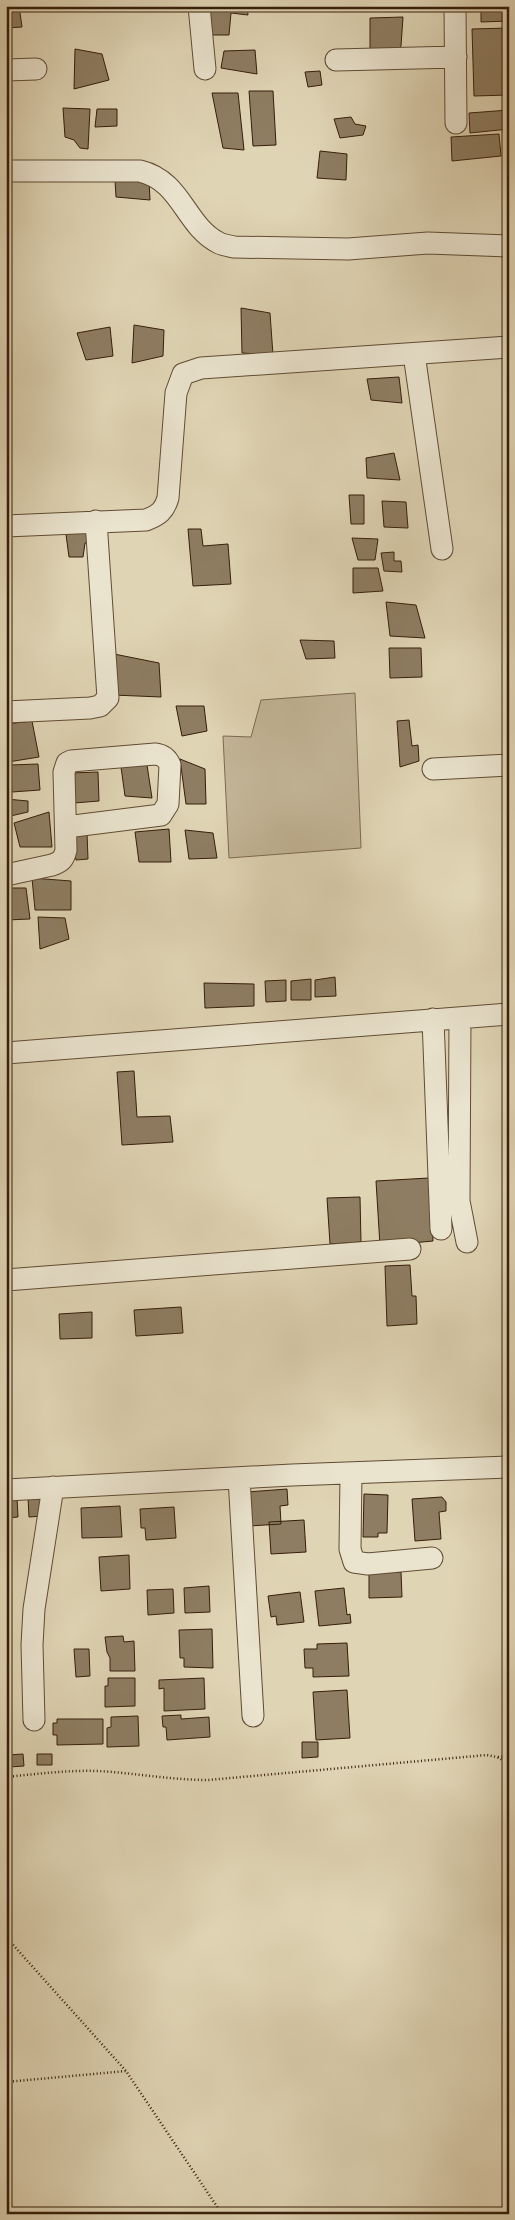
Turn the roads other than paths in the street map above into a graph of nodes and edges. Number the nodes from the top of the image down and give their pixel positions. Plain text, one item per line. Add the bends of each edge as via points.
1 (199, 6) edge
2 (455, 6) edge
3 (456, 57) junction
4 (336, 60) dead end
5 (36, 69) dead end
6 (205, 69) dead end
7 (6, 70) edge
8 (456, 123) dead end
9 (6, 171) edge
10 (509, 246) edge
11 (509, 347) edge
12 (414, 354) junction
13 (96, 521) junction
14 (6, 526) edge
15 (442, 549) dead end
16 (6, 712) edge
17 (509, 765) edge
18 (433, 769) dead end
19 (66, 828) junction
20 (6, 875) edge
21 (509, 1014) edge
22 (460, 1018) junction
23 (433, 1019) junction
24 (6, 1053) edge
25 (441, 1229) dead end
26 (467, 1242) dead end
27 (410, 1250) dead end
28 (6, 1280) edge
29 (509, 1467) edge
30 (351, 1473) junction
31 (238, 1478) junction
32 (53, 1487) junction
33 (6, 1490) edge
34 (432, 1558) dead end
35 (253, 1716) dead end
36 (34, 1720) dead end

1 - 6 street
2 - 3 street
3 - 4 street
3 - 8 street
5 - 7 street
9 - 10 street via 140,170 164,181 203,230 219,243 234,247
11 - 12 street
12 - 13 street via 191,370 184,374 176,393 168,498 164,510 146,520
12 - 15 street
13 - 14 street
13 - 16 street via 108,698 100,706 90,708
17 - 18 street
19 - 19 street via 66,763 156,754 168,760 168,804 161,814
19 - 20 street via 66,850 59,863
21 - 22 street
22 - 23 street
22 - 26 street via 459,1200
23 - 24 street
23 - 25 street
27 - 28 street
29 - 30 street
30 - 31 street
30 - 34 street via 350,1549 354,1562 368,1564
31 - 32 street
31 - 35 street
32 - 33 street
32 - 36 street via 34,1608

